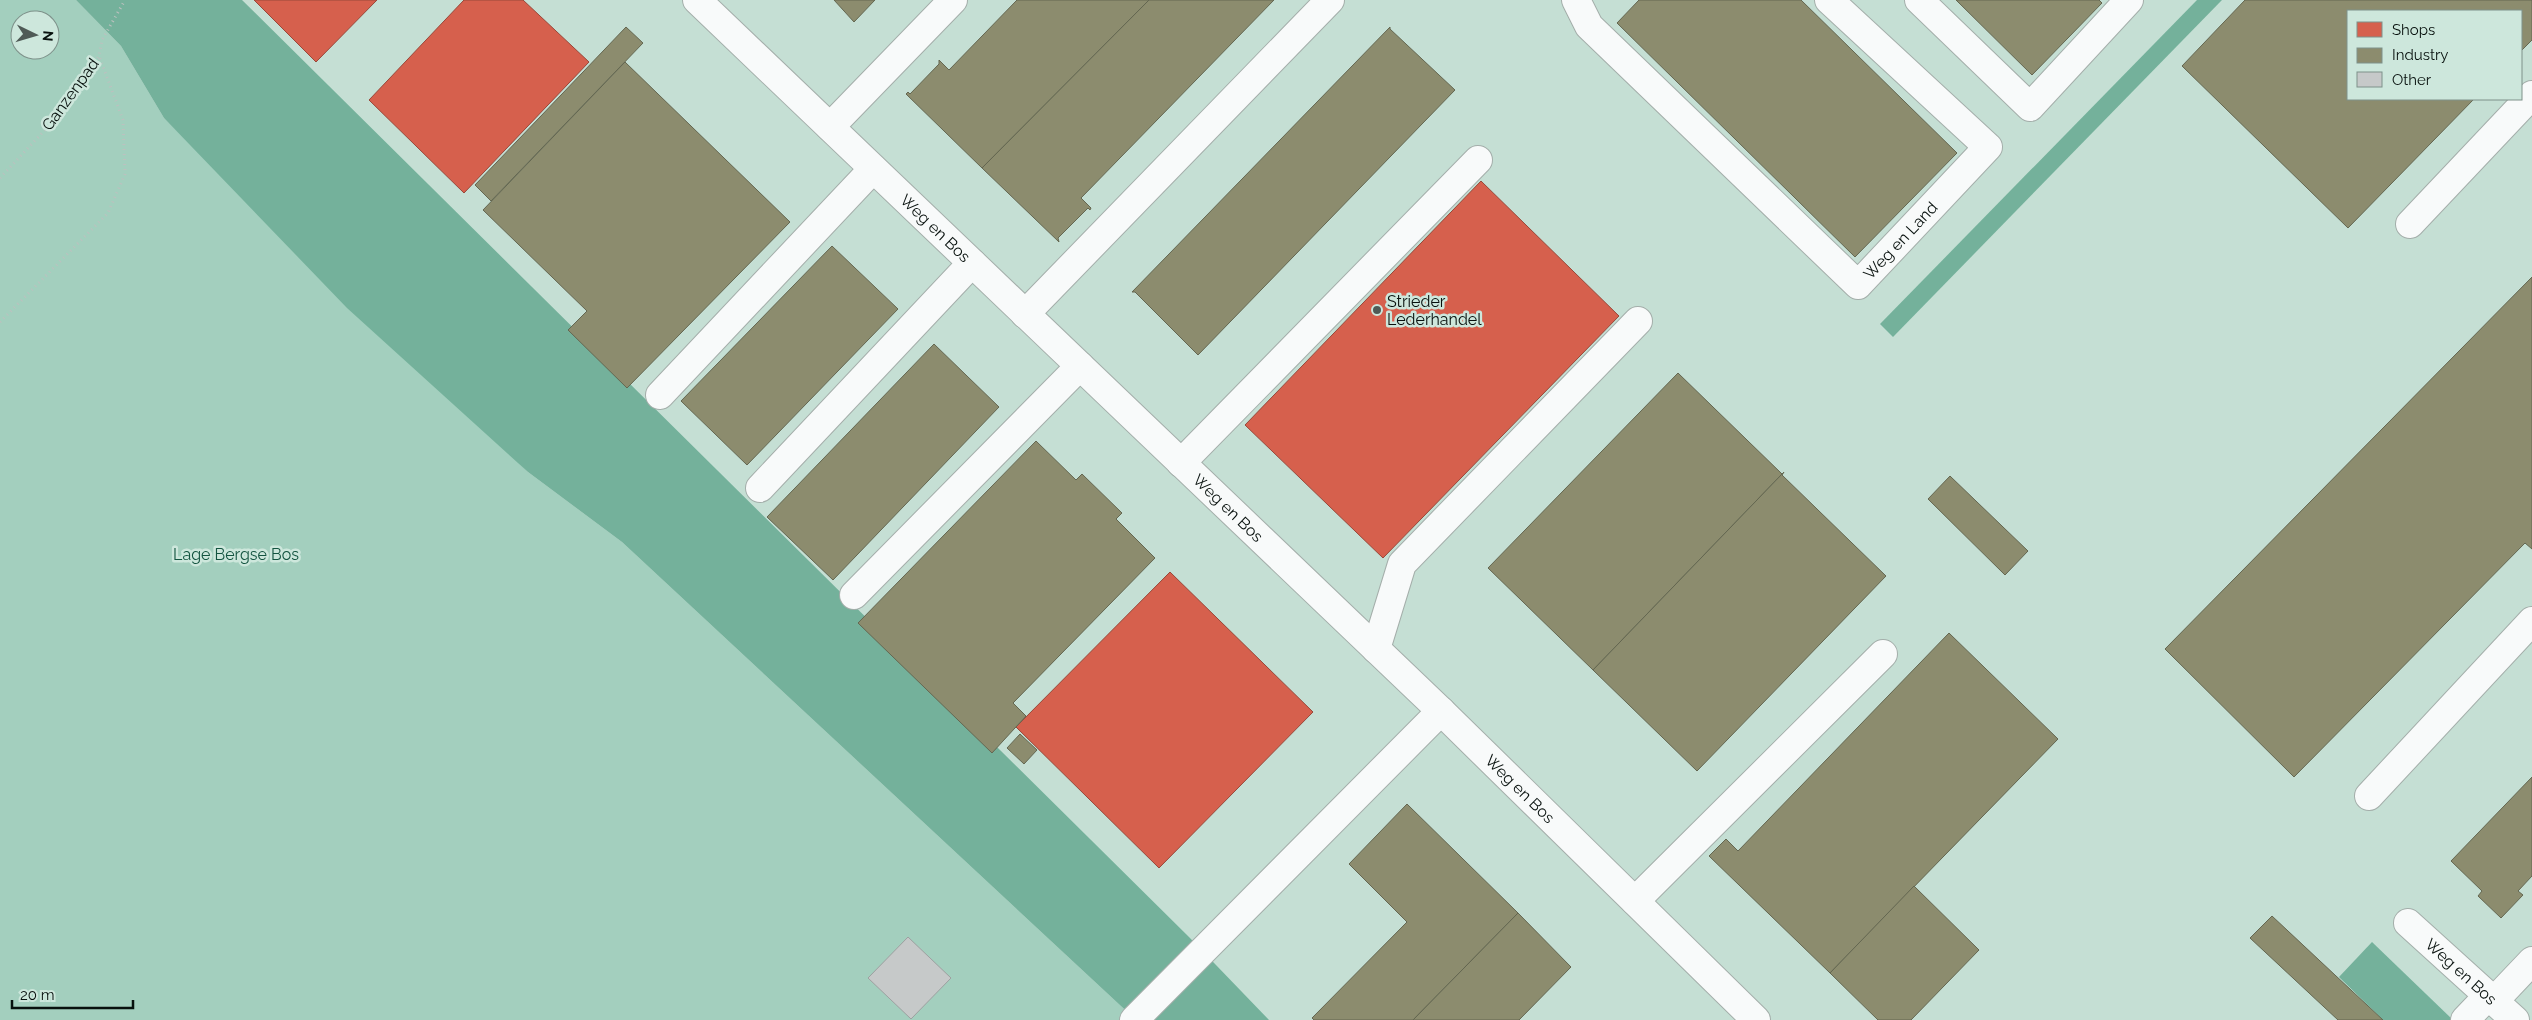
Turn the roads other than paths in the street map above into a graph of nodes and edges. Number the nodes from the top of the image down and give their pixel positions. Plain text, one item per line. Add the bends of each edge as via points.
1 (697, 0) edge
2 (953, 0) edge
3 (1330, 0) edge
4 (1576, 0) edge
5 (1829, 0) edge
6 (1919, 0) edge
7 (2130, 0) edge
8 (2532, 94) edge
9 (830, 127) junction
10 (1478, 160) dead end
11 (873, 169) junction
12 (2410, 224) dead end
13 (972, 263) junction
14 (1024, 314) junction
15 (1638, 321) dead end
16 (1080, 366) junction
17 (660, 395) dead end
18 (1181, 463) junction
19 (760, 488) dead end
20 (854, 595) dead end
21 (2532, 621) edge
22 (1376, 649) junction
23 (1883, 654) dead end
24 (1441, 711) junction
25 (2369, 796) dead end
26 (1635, 901) junction
27 (2408, 923) dead end
28 (2532, 961) edge
29 (2491, 999) junction
30 (1134, 1020) edge
31 (1756, 1020) edge
32 (2465, 1020) edge
33 (2515, 1020) edge

1 - 9 street, Weg en Bos
2 - 9 street
3 - 14 street
4 - 5 street, Weg en Land via 1589,26 1858,285 1988,147
6 - 7 street via 2030,108
8 - 12 street
9 - 11 street, Weg en Bos
10 - 18 street
11 - 13 street, Weg en Bos
11 - 17 street
13 - 14 street, Weg en Bos
13 - 19 street
14 - 16 street, Weg en Bos
15 - 22 street via 1402,564
16 - 18 street, Weg en Bos
16 - 20 street
18 - 22 street, Weg en Bos
21 - 25 street
22 - 24 street, Weg en Bos
23 - 26 street
24 - 26 street, Weg en Bos
24 - 30 street
26 - 31 street, Weg en Bos
27 - 29 street, Weg en Bos
28 - 29 street
29 - 32 street
29 - 33 street, Weg en Bos

